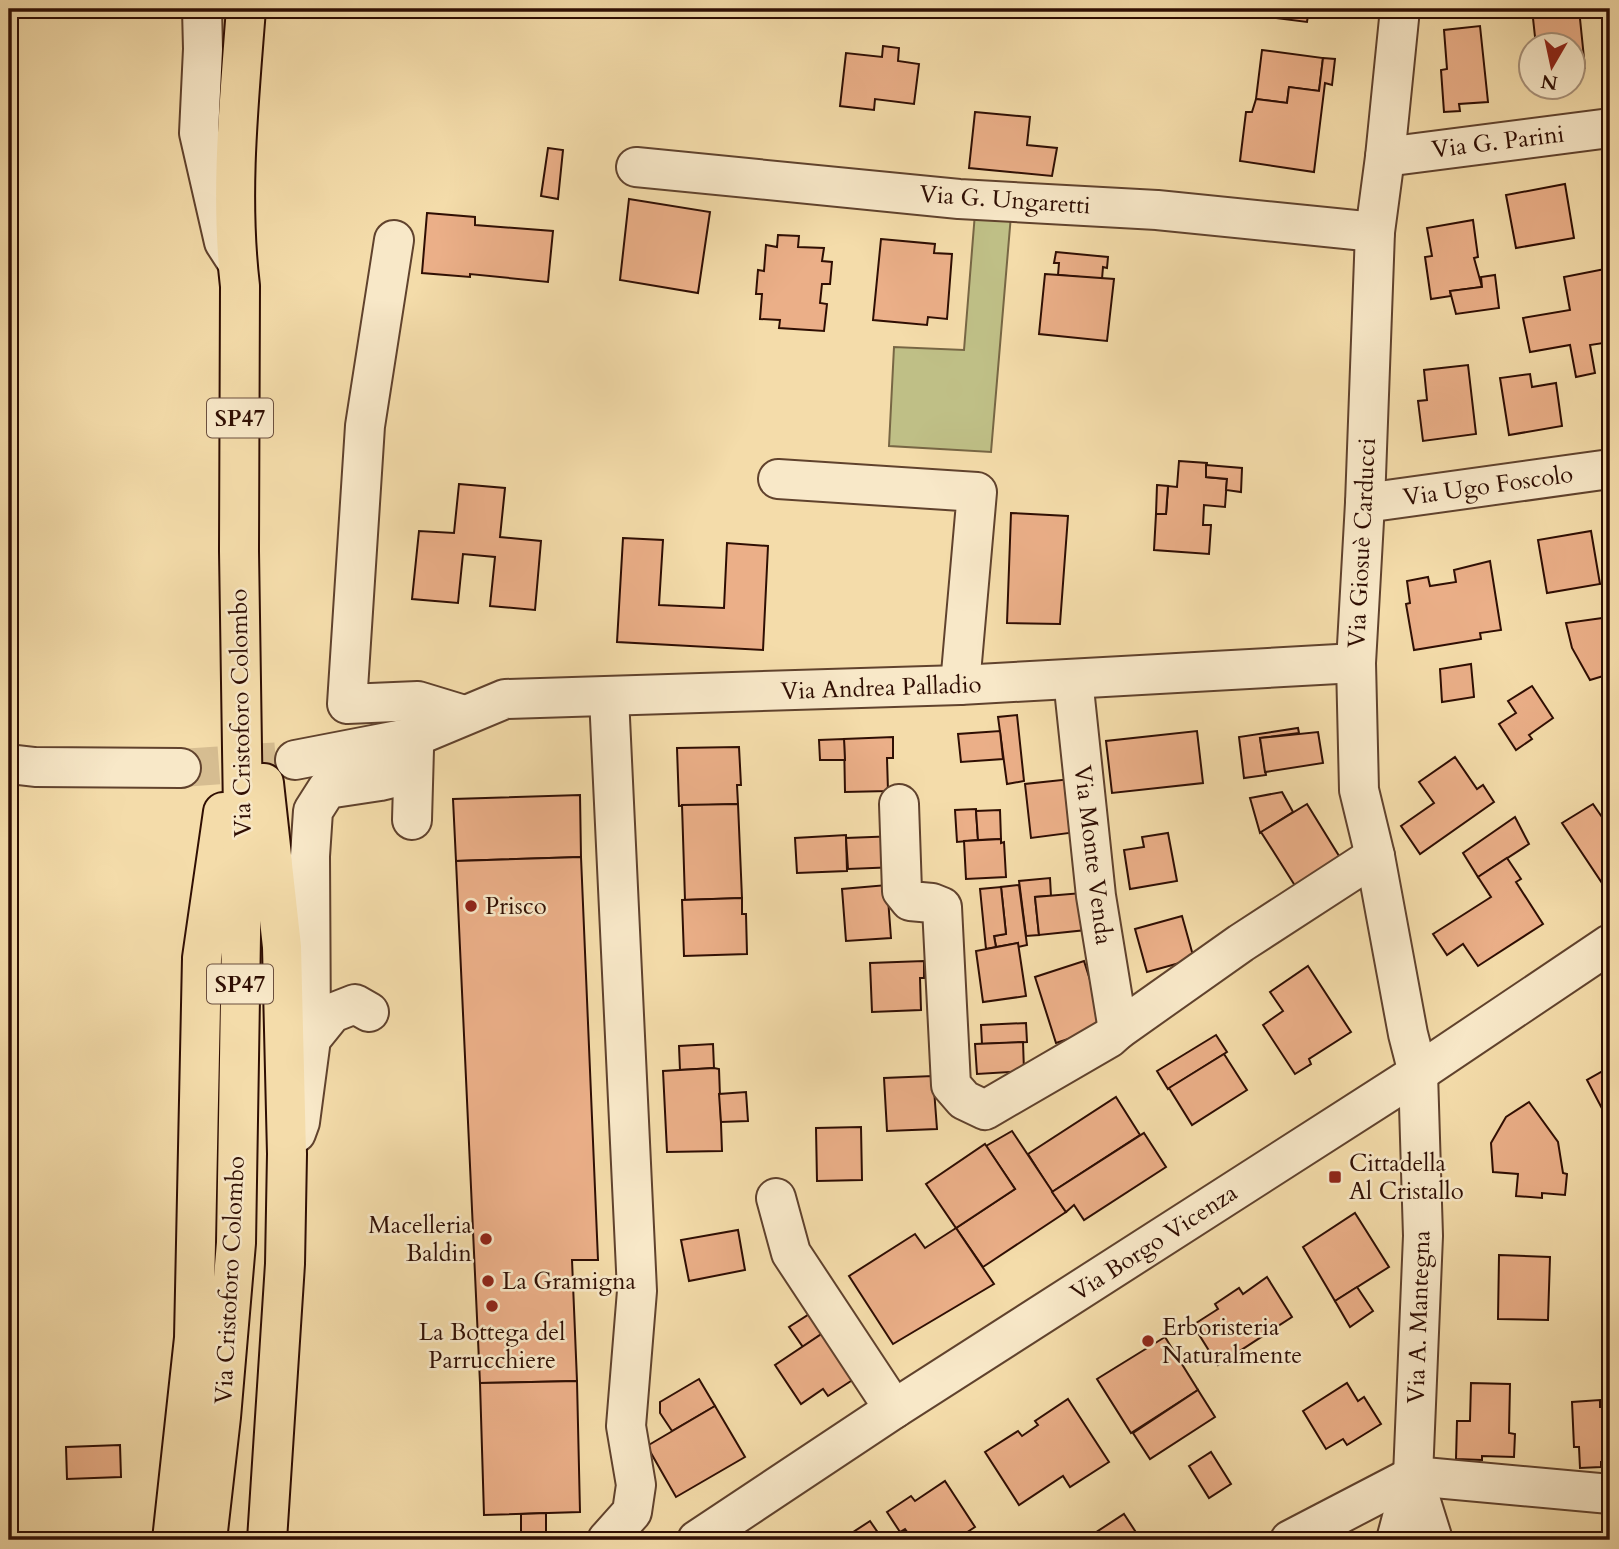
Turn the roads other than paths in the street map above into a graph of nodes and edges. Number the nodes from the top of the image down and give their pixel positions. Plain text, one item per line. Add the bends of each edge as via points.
1 (202, 9) edge
2 (1400, 9) edge
3 (240, 17) edge
4 (1610, 128) edge
5 (1385, 156) junction
6 (636, 167) dead end
7 (1375, 232) junction
8 (394, 240) dead end
9 (237, 261) junction
10 (1610, 469) edge
11 (778, 479) dead end
12 (1365, 503) junction
13 (239, 551) junction
14 (1356, 663) junction
15 (1073, 679) junction
16 (960, 685) junction
17 (609, 697) junction
18 (464, 715) junction
19 (414, 755) junction
20 (295, 760) tunnel mouth
21 (22, 765) edge
22 (181, 768) tunnel mouth
23 (899, 804) dead end
24 (412, 820) dead end
25 (1374, 856) junction
26 (1610, 944) edge
27 (369, 1012) dead end
28 (1118, 1030) junction
29 (311, 1039) junction
30 (1418, 1073) junction
31 (287, 1154) junction
32 (776, 1198) dead end
33 (894, 1409) junction
34 (1413, 1476) junction
35 (1610, 1494) edge
36 (172, 1540) edge
37 (207, 1540) edge
38 (267, 1540) edge
39 (607, 1540) edge
40 (697, 1540) edge
41 (1290, 1540) edge
42 (1396, 1540) edge
43 (1433, 1540) edge

1 - 9 street via 199,134 224,242
2 - 5 street, Via Giosuè Carducci
3 - 9 main road, Via Cristoforo Colombo / SP47
4 - 5 street, Via G. Parini
5 - 7 street, Via Giosuè Carducci
6 - 7 street, Via G. Ungaretti via 959,199 1157,210
7 - 12 street, Via Giosuè Carducci
8 - 18 street via 365,426 347,704 418,701
9 - 13 main road, Via Cristoforo Colombo / SP47
10 - 12 street, Via Ugo Foscolo
11 - 16 street via 976,492
12 - 14 street, Via Giosuè Carducci
13 - 31 main road via 282,947
13 - 36 main road via 225,798 202,958 194,1338
13 - 37 main road, Via Cristoforo Colombo / SP47 via 243,813 236,1243
14 - 15 street, Via Andrea Palladio
14 - 25 street, Via Giosuè Carducci via 1359,790
15 - 16 street, Via Andrea Palladio
15 - 28 street, Via Monte Venda via 1096,896
16 - 17 street, Via Andrea Palladio
17 - 18 street, Via Andrea Palladio via 505,699
17 - 39 street via 637,1292 626,1426 636,1485 632,1512
18 - 19 street, Via Andrea Palladio
19 - 20 street
19 - 24 street
19 - 29 street via 380,781 327,789 313,811
21 - 22 street
23 - 28 street via 902,891 910,901 942,907 951,1085 964,1100 985,1110
25 - 28 street
25 - 30 street, Via Giosuè Carducci
26 - 30 street, Via Borgo Vicenza
27 - 29 street via 355,1004 332,1013
29 - 31 street via 300,1122
30 - 33 street, Via Borgo Vicenza
30 - 34 street, Via A. Mantegna via 1423,1236
31 - 38 main road via 285,1264
32 - 33 street via 791,1252
33 - 40 street, Via Borgo Vicenza
34 - 35 street
34 - 41 street
34 - 42 street, Via A. Mantegna
34 - 43 street, Via A. Mantegna

